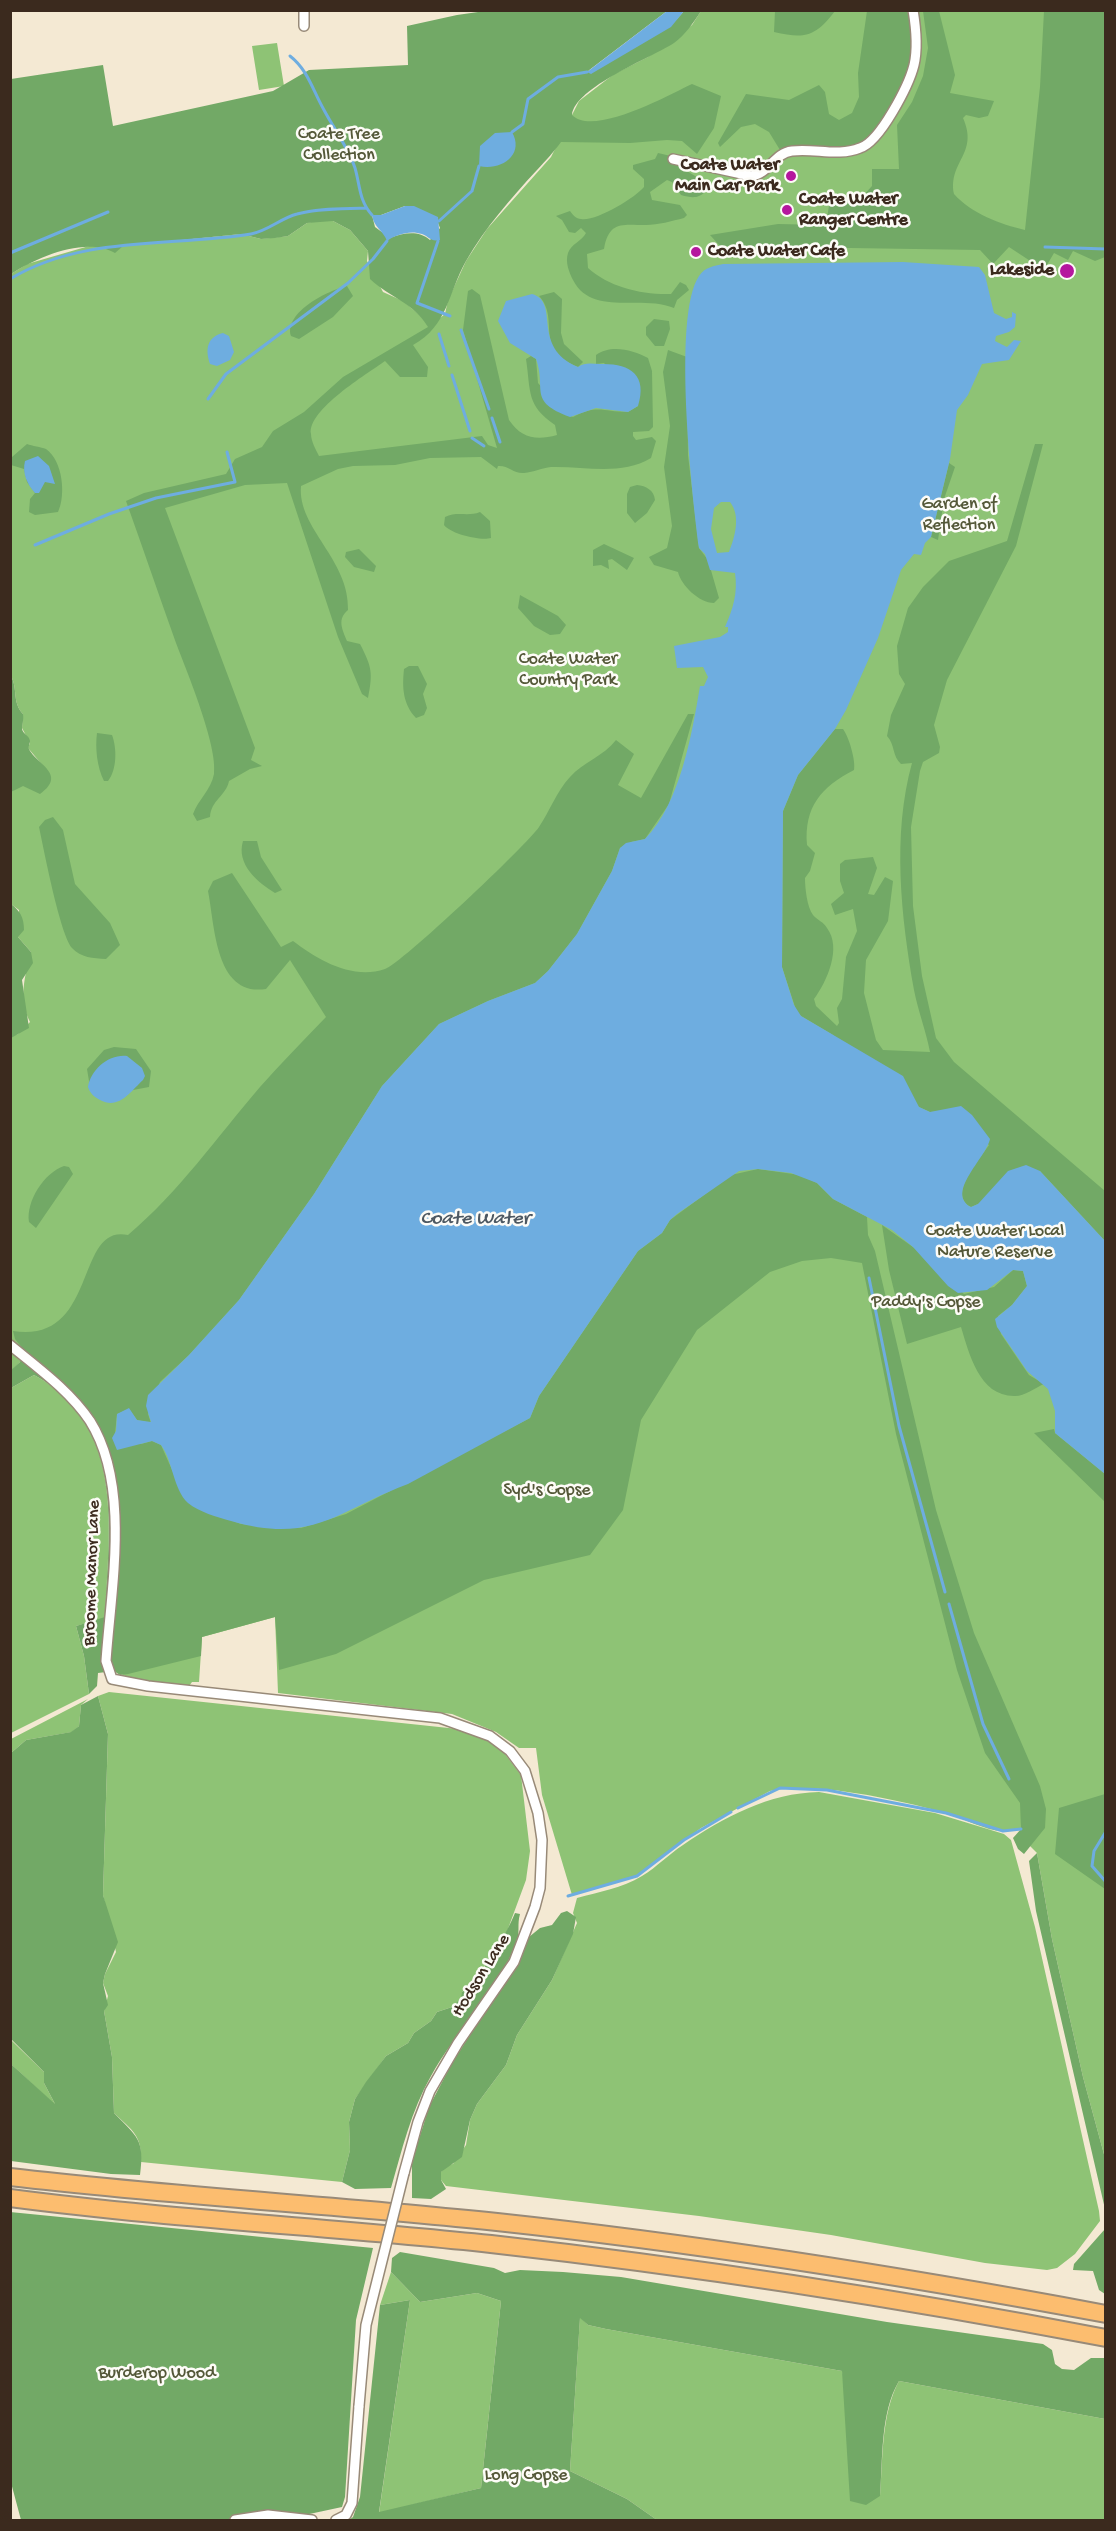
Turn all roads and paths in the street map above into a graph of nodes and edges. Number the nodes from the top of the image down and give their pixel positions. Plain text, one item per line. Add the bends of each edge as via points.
1 (304, 10) edge
2 (913, 10) edge
3 (304, 26) dead end
4 (673, 159) dead end
5 (10, 1345) edge
6 (106, 1661) joint
7 (10, 2177) edge
8 (10, 2199) edge
9 (1106, 2314) edge
10 (1106, 2338) edge
11 (235, 2520) edge
12 (312, 2520) edge
13 (336, 2520) edge

1 - 3 street
2 - 4 street via 913,68 896,103 868,144 847,152 783,153 759,175 751,176
5 - 6 street, Broome Manor Lane via 80,1407 97,1434 106,1459 115,1523
6 - 13 street, Hodson Lane, bridge via 112,1679 130,1683 409,1714 463,1724 510,1751 525,1771 538,1813 542,1840 540,1888 533,1915 514,1962 458,2043 430,2091 418,2122 366,2325 352,2503 346,2515
7 - 9 highway via 629,2237 881,2273
8 - 10 highway via 416,2236 618,2259 877,2297
11 - 12 street via 268,2515

